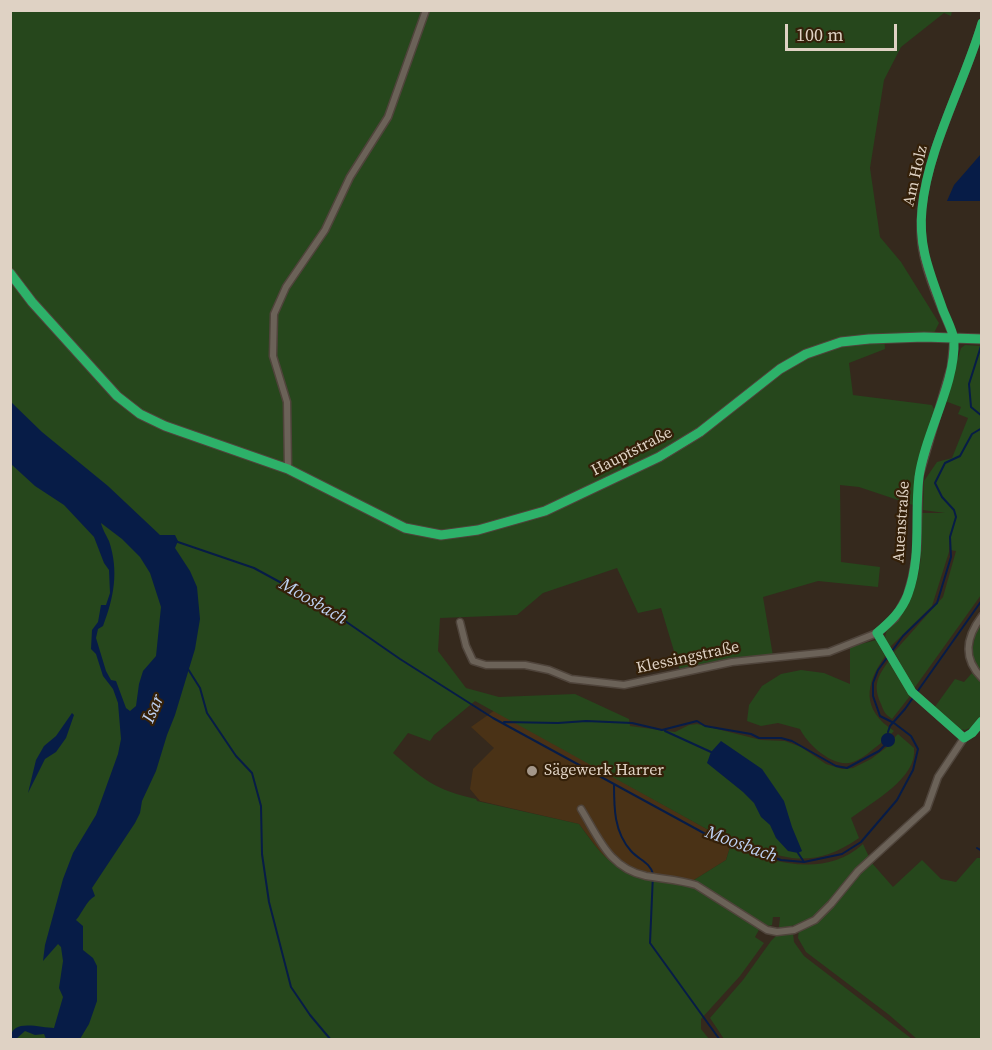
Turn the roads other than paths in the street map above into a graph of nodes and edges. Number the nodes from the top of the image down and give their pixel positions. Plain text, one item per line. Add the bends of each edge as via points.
1 (426, 10) edge
2 (981, 23) edge
3 (10, 273) edge
4 (954, 338) junction
5 (981, 339) edge
6 (288, 469) junction
7 (981, 616) edge
8 (460, 622) dead end
9 (877, 633) junction
10 (981, 678) edge
11 (981, 721) edge
12 (964, 738) junction
13 (581, 809) dead end

1 - 6 street via 388,117 350,177 325,230 286,287 274,314 273,356 287,402
2 - 4 street, Am Holz via 930,169 922,208 921,239 926,261
3 - 6 main road, Hauptstraße via 117,396 140,414
4 - 5 main road, Hauptstraße
4 - 6 main road, Hauptstraße via 841,342 806,354 780,369 700,432 659,457 545,511 478,530 441,535 405,528
4 - 9 street, Auenstraße via 951,367 919,477 917,550 908,596 895,618
7 - 10 street via 968,644 970,662
8 - 9 street, Klessingstraße via 473,661 525,665 571,679 624,685 732,662 829,652
9 - 12 street via 912,692
11 - 12 street
12 - 13 street via 938,777 927,808 858,872 814,920 794,930 767,930 696,885 634,873 610,858

